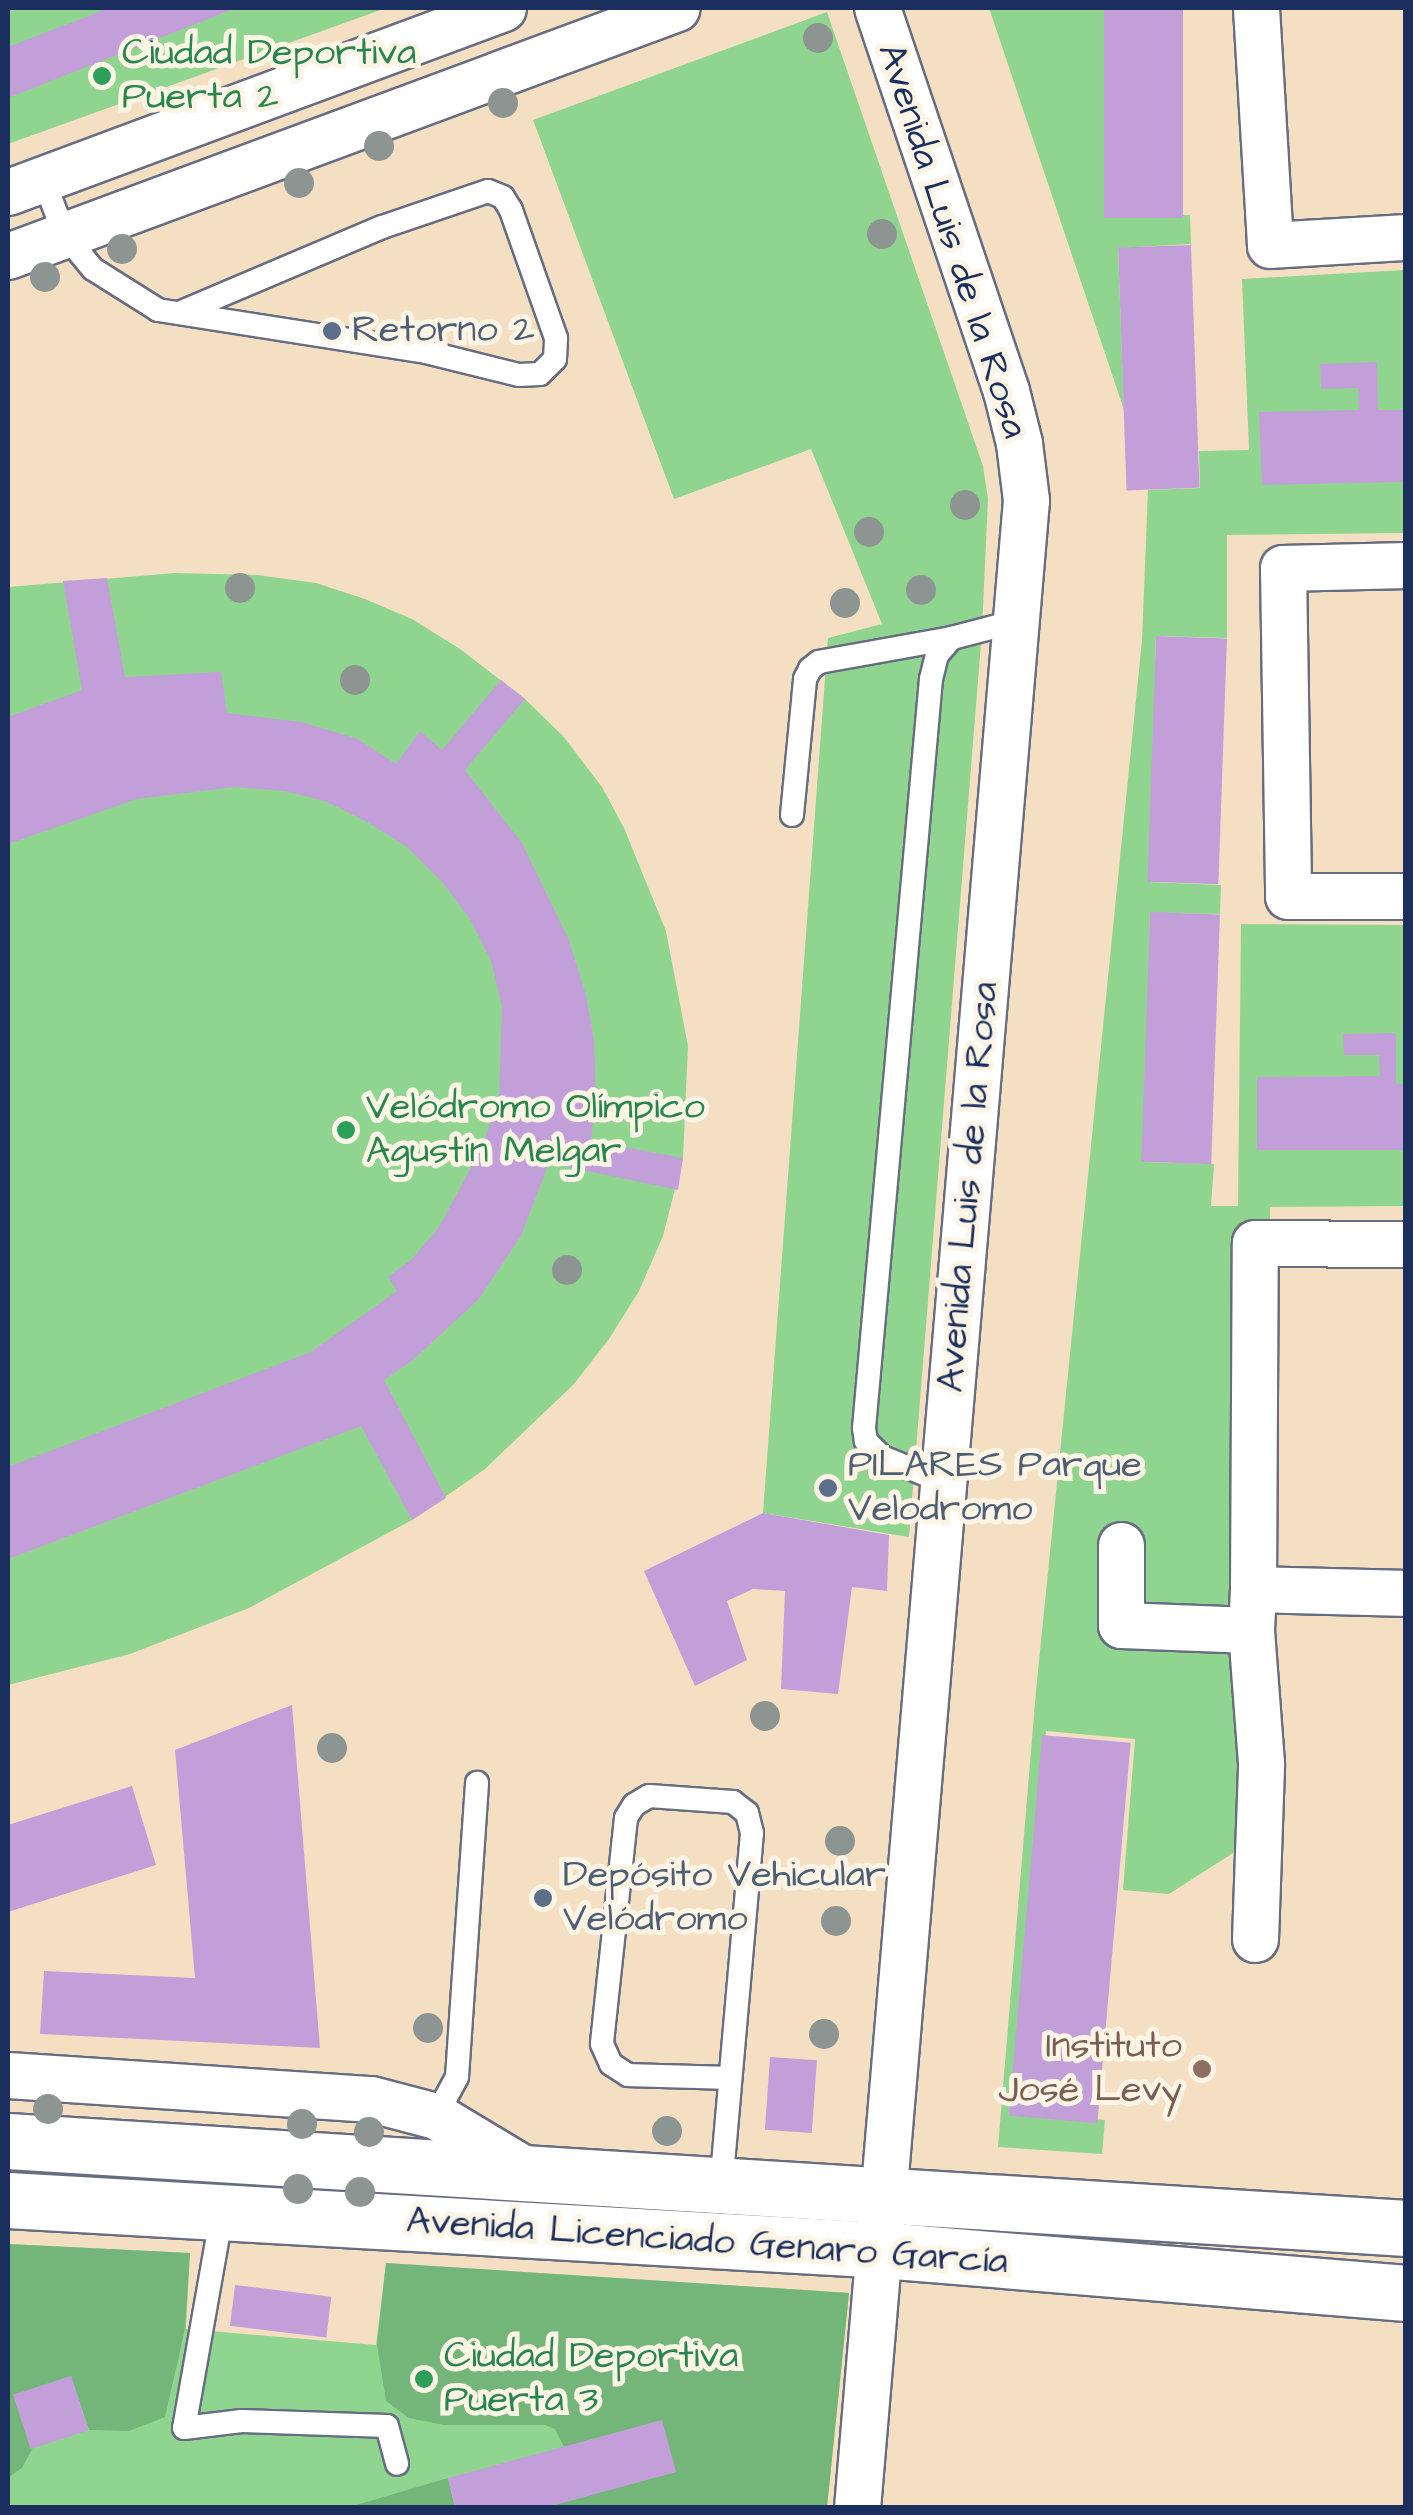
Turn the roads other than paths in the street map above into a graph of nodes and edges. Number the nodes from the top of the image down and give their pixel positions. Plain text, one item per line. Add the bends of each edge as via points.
1 (503, 8) edge
2 (678, 8) edge
3 (878, 8) edge
4 (1256, 8) edge
5 (26, 185) edge
6 (64, 234) junction
7 (1406, 237) edge
8 (8, 256) edge
9 (179, 313) junction
10 (1406, 566) edge
11 (1017, 621) junction
12 (952, 638) junction
13 (792, 815) dead end
14 (1406, 896) edge
15 (1406, 1244) edge
16 (944, 1482) junction
17 (1121, 1545) dead end
18 (1406, 1593) edge
19 (1252, 1610) junction
20 (478, 1783) dead end
21 (1255, 1939) dead end
22 (8, 2075) edge
23 (729, 2078) junction
24 (436, 2116) junction
25 (8, 2141) edge
26 (536, 2176) junction
27 (721, 2187) junction
28 (885, 2194) junction
29 (8, 2200) edge
30 (222, 2212) junction
31 (1406, 2228) edge
32 (882, 2250) junction
33 (1406, 2294) edge
34 (398, 2464) dead end
35 (858, 2508) edge

1 - 5 street
2 - 6 street
3 - 11 street, Avenida Luis de la Rosa via 1019,443 1026,500
4 - 7 street via 1270,245
5 - 6 lane
6 - 8 street
6 - 9 lane via 102,277 158,310
9 - 9 lane via 382,227 488,191 511,210 556,338 555,359 540,374 520,375 426,352
10 - 14 street via 1283,568 1288,896
11 - 12 lane
11 - 16 street, Avenida Luis de la Rosa
12 - 13 lane via 818,662 810,669
12 - 16 lane via 937,655 930,679 864,1428 882,1458
15 - 19 street via 1255,1243
16 - 28 street, Avenida Luis de la Rosa
17 - 19 street via 1121,1625
18 - 19 street
19 - 21 street via 1261,1763
20 - 24 lane via 456,2077
22 - 24 street, Avenida Licenciado Genaro García via 371,2100
23 - 23 lane via 752,1833 746,1813 733,1802 649,1796 626,1818 602,2044 612,2064 628,2075
23 - 27 lane
24 - 26 street, Avenida Licenciado Genaro García
25 - 26 street, Avenida Licenciado Genaro García
26 - 27 street, Avenida Licenciado Genaro García
27 - 28 street, Avenida Licenciado Genaro García
28 - 31 street, Avenida Licenciado Genaro García
28 - 32 street, Avenida Luis de la Rosa
29 - 30 street, Avenida Licenciado Genaro García
30 - 32 street, Avenida Licenciado Genaro García
30 - 34 lane via 184,2428 242,2421 387,2426
32 - 33 street, Avenida Licenciado Genaro García
32 - 35 street, Avenida Luis de la Rosa

